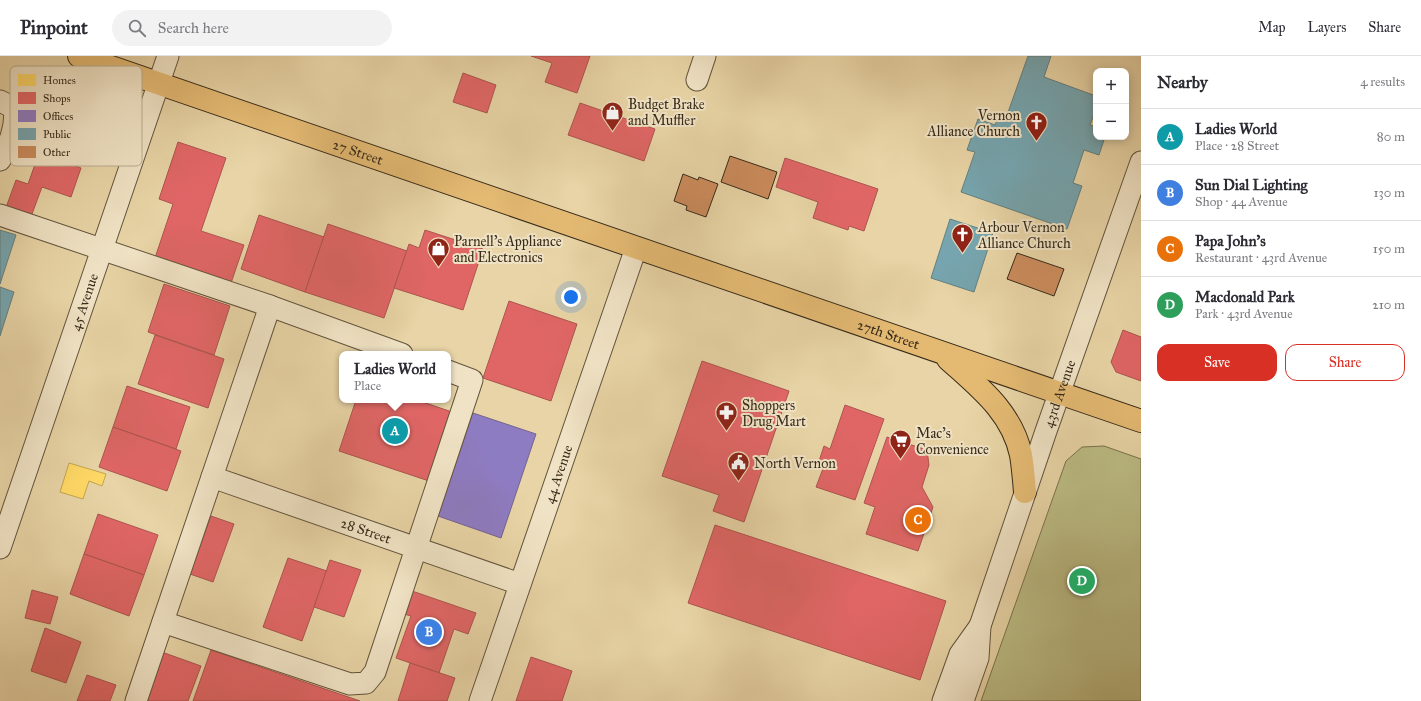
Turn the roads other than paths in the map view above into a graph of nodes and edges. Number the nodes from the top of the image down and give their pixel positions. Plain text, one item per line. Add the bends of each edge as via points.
1 (79, 56) edge
2 (168, 56) edge
3 (705, 56) edge
4 (110, 66) edge
5 (142, 76) edge
6 (697, 80) dead end
7 (159, 82) junction
8 (0, 101) edge
9 (10, 106) edge
10 (142, 132) edge
11 (10, 137) edge
12 (0, 160) edge
13 (1141, 162) edge
14 (130, 166) edge
15 (0, 215) edge
16 (636, 248) junction
17 (102, 249) junction
18 (270, 306) junction
19 (394, 351) edge
20 (942, 353) junction
21 (451, 372) edge
22 (1060, 394) junction
23 (1141, 422) edge
24 (212, 477) junction
25 (1025, 492) junction
26 (0, 548) edge
27 (416, 549) junction
28 (520, 584) junction
29 (163, 622) junction
30 (980, 626) junction
31 (136, 701) edge
32 (480, 701) edge
33 (943, 701) edge
34 (963, 701) edge

1 - 4 main road, 27 Street
2 - 7 street, 45 Avenue
3 - 6 street
5 - 7 main road, 27 Street
7 - 10 street, 45 Avenue
7 - 16 main road, 27 Street
8 - 9 street
11 - 12 street
13 - 22 street, 43rd Avenue
14 - 17 street, 45 Avenue
15 - 17 street
16 - 20 main road, 27th Street
16 - 28 street, 44 Avenue
17 - 18 street
17 - 26 street, 45 Avenue
18 - 19 street
18 - 24 street
20 - 22 main road, 27th Street
20 - 25 main road via 993,400 1010,424 1021,454
21 - 27 street via 472,380
22 - 23 main road, 27th Street
22 - 25 street, 43rd Avenue
24 - 27 street, 28 Street
24 - 29 street
25 - 30 street, 43rd Avenue
27 - 28 street, 28 Street
27 - 29 street via 375,672 366,683 350,684
28 - 32 street, 44 Avenue
29 - 31 street
30 - 33 street via 960,654
30 - 34 street via 978,658

